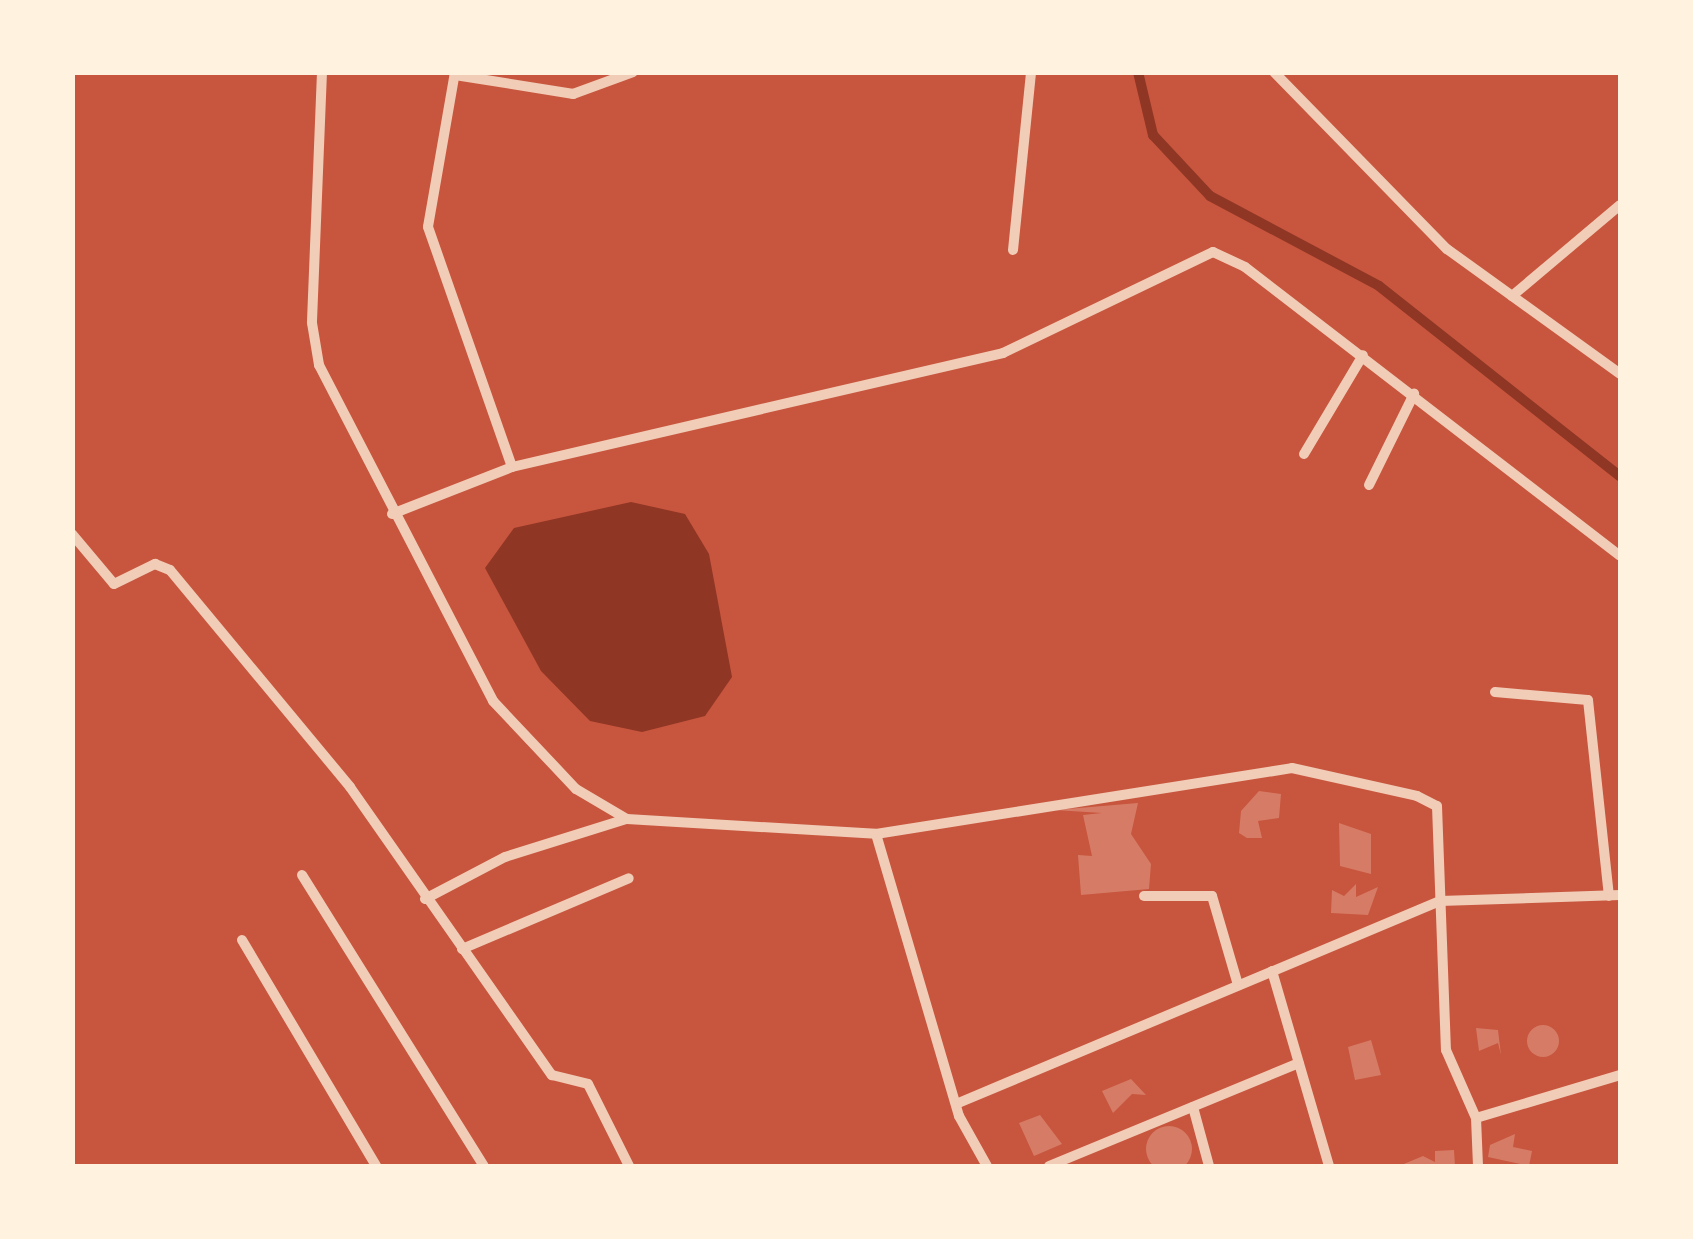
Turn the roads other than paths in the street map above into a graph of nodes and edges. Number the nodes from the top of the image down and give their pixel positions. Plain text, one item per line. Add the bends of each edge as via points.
1 (322, 72) edge
2 (633, 72) edge
3 (1030, 72) edge
4 (1274, 72) edge
5 (455, 74) edge
6 (1620, 205) edge
7 (1013, 250) dead end
8 (1512, 296) junction
9 (1363, 355) junction
10 (1620, 374) edge
11 (1414, 394) junction
12 (1304, 454) dead end
13 (512, 467) junction
14 (1369, 484) dead end
15 (392, 514) junction
16 (72, 534) edge
17 (1620, 556) edge
18 (1495, 692) dead end
19 (627, 819) junction
20 (876, 834) junction
21 (302, 875) dead end
22 (629, 878) dead end
23 (1615, 895) edge
24 (1144, 896) dead end
25 (425, 899) junction
26 (1440, 901) junction
27 (242, 940) dead end
28 (462, 949) junction
29 (1272, 971) junction
30 (1238, 986) junction
31 (1299, 1063) junction
32 (1620, 1075) edge
33 (956, 1104) junction
34 (1193, 1107) junction
35 (1476, 1118) junction
36 (376, 1166) edge
37 (484, 1166) edge
38 (629, 1166) edge
39 (987, 1166) edge
40 (1049, 1166) edge
41 (1209, 1166) edge
42 (1329, 1166) edge
43 (1478, 1166) edge

1 - 15 street via 312,323 334,402
2 - 5 street via 574,94
3 - 7 street
4 - 8 street via 1447,249
5 - 13 street via 428,194 428,227
6 - 8 street
8 - 10 street
9 - 11 street
9 - 12 street
9 - 13 street via 1213,252 1003,353
11 - 14 street
11 - 17 street
13 - 15 street via 442,487
15 - 19 street via 510,726 576,789
16 - 25 street via 114,584 155,564 170,570 338,772
18 - 23 street via 1588,700
19 - 20 street
19 - 25 street via 505,857
20 - 26 street via 1292,768 1437,806
20 - 33 street
21 - 37 street
22 - 28 street
23 - 26 street
24 - 30 street via 1212,896
25 - 28 street
26 - 29 street
26 - 35 street via 1446,1050
27 - 36 street
28 - 38 street via 552,1075 588,1084
29 - 30 street
29 - 31 street
30 - 33 street
31 - 34 street
31 - 42 street
32 - 35 street
33 - 39 street
34 - 40 street
34 - 41 street
35 - 43 street

